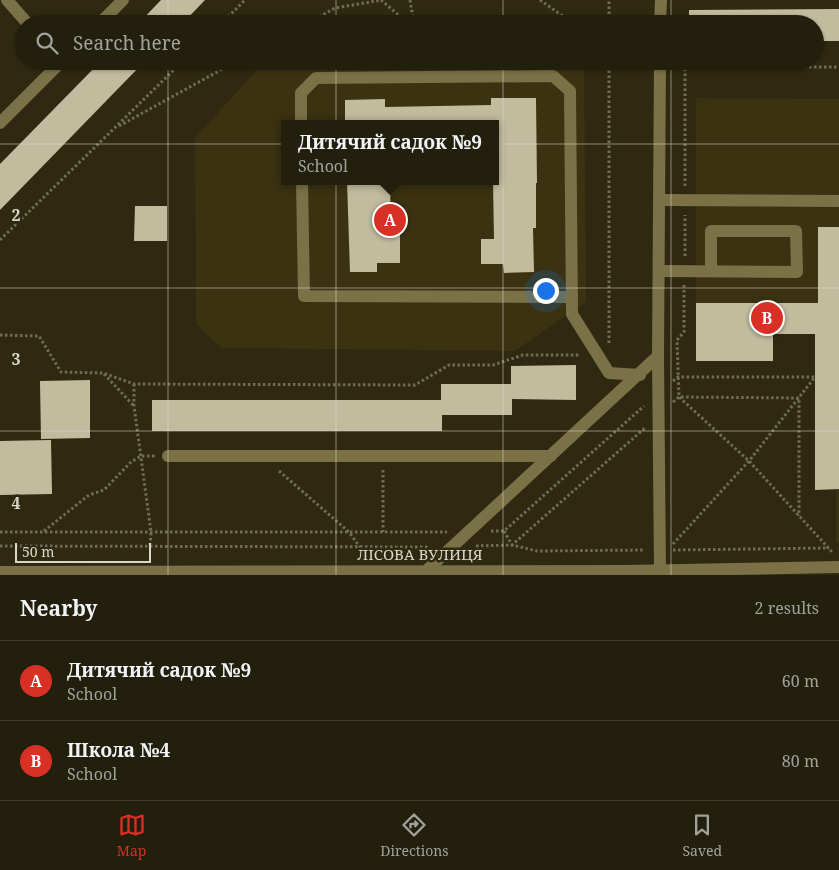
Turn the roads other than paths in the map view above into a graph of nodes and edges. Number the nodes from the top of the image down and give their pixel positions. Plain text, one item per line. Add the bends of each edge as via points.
1 (7, 0) edge
2 (123, 0) edge
3 (661, 0) edge
4 (20, 15) edge
5 (108, 15) edge
6 (660, 15) edge
7 (53, 70) edge
8 (660, 70) edge
9 (301, 120) edge
10 (0, 123) edge
11 (302, 185) edge
12 (659, 200) junction
13 (839, 201) edge
14 (659, 271) junction
15 (710, 271) junction
16 (572, 297) junction
17 (658, 356) junction
18 (640, 375) junction
19 (168, 456) road end
20 (551, 456) junction
21 (839, 567) edge
22 (660, 571) junction
23 (0, 572) edge
24 (425, 572) junction
25 (147, 573) edge
26 (385, 573) edge
27 (625, 573) edge

1 - 4 street
2 - 5 street
3 - 6 street
7 - 10 street
8 - 12 street
9 - 16 street via 301,93 316,78 553,76 570,91
11 - 16 street via 304,296
12 - 13 street
12 - 14 street
14 - 15 street
14 - 17 street
15 - 15 street via 710,231 796,231 797,272
16 - 18 street via 572,314 609,373
17 - 18 street
17 - 22 street
18 - 20 street
19 - 20 street
20 - 24 street
21 - 22 street, ЛІСОВА ВУЛИЦЯ
22 - 27 street, ЛІСОВА ВУЛИЦЯ
23 - 25 street, ЛІСОВА ВУЛИЦЯ
24 - 26 street, ЛІСОВА ВУЛИЦЯ
24 - 27 street, ЛІСОВА ВУЛИЦЯ
25 - 26 street, ЛІСОВА ВУЛИЦЯ

